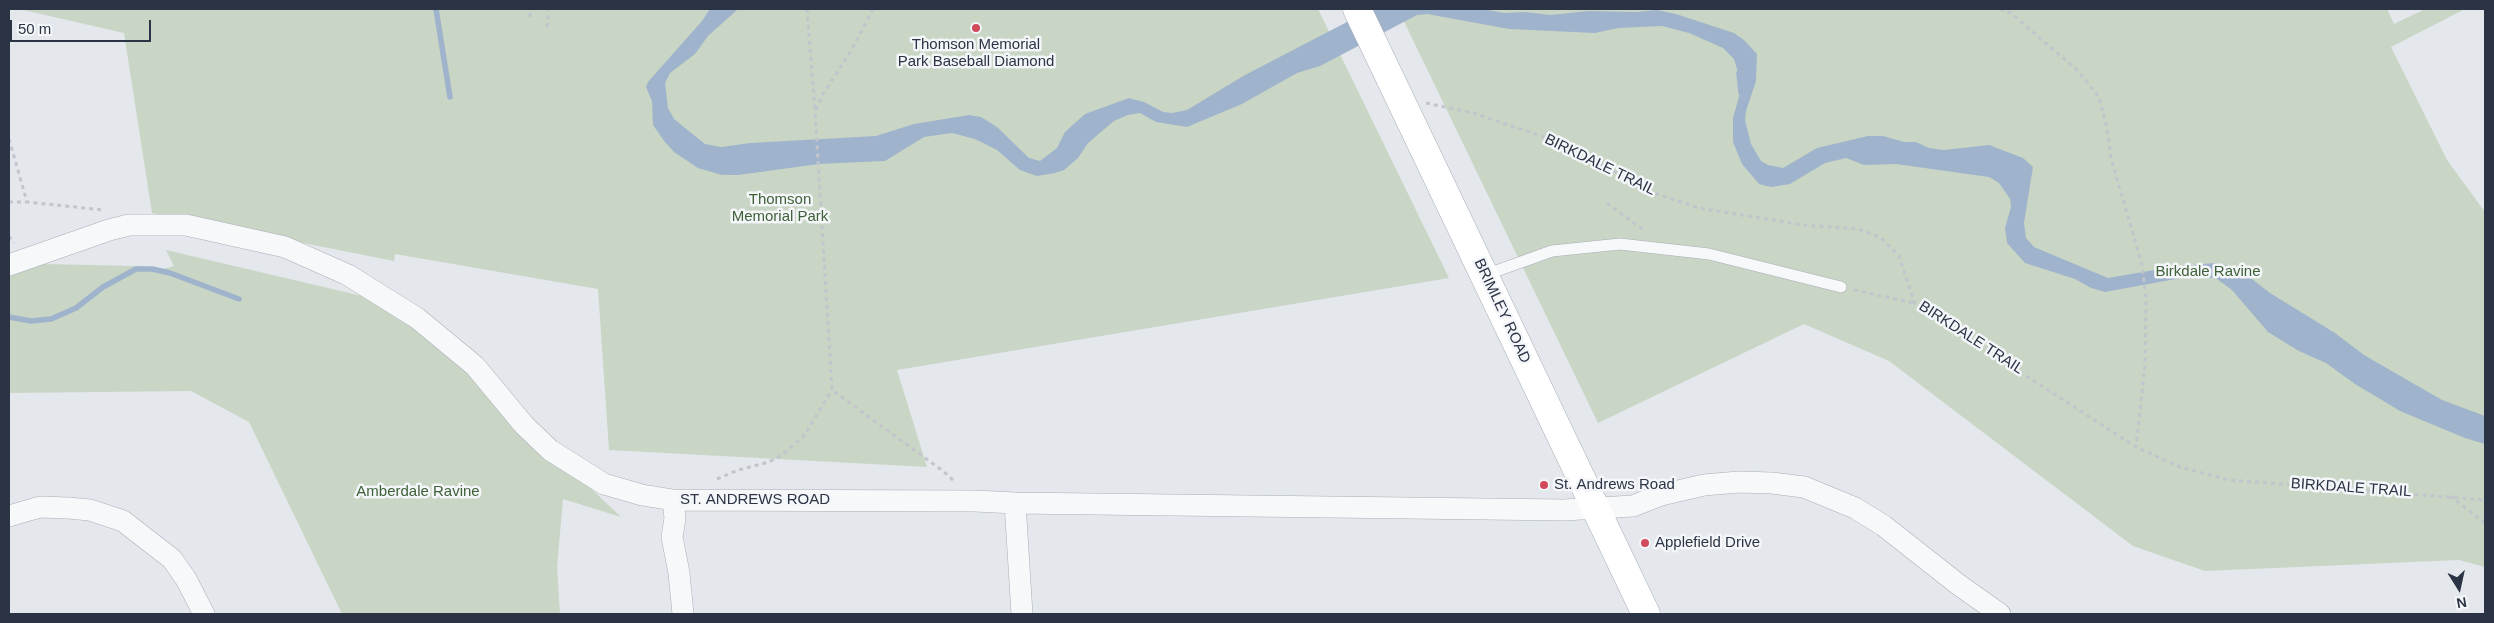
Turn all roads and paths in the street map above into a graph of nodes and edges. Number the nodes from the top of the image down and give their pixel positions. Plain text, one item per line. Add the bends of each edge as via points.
1 (530, 9) edge
2 (549, 9) edge
3 (807, 9) edge
4 (873, 9) edge
5 (1357, 9) edge
6 (2000, 9) edge
7 (2010, 9) edge
8 (2011, 13) junction
9 (530, 17) dead end
10 (547, 27) dead end
11 (1402, 102) junction
12 (815, 112) junction
13 (9, 139) edge
14 (9, 202) edge
15 (27, 202) junction
16 (1607, 203) dead end
17 (110, 210) dead end
18 (1671, 250) junction
19 (9, 265) edge
20 (1485, 275) junction
21 (1841, 287) joint
22 (1915, 304) junction
23 (832, 390) junction
24 (2136, 447) junction
25 (711, 480) dead end
26 (957, 484) dead end
27 (2449, 496) junction
28 (673, 500) junction
29 (2485, 500) edge
30 (1015, 504) junction
31 (1595, 508) junction
32 (9, 516) edge
33 (2485, 523) edge
34 (204, 614) edge
35 (684, 614) edge
36 (1022, 614) edge
37 (1646, 614) edge
38 (2000, 614) edge

1 - 9 path
2 - 10 path
3 - 12 path
4 - 12 path
5 - 11 main road, BRIMLEY ROAD
6 - 8 path
7 - 8 path
8 - 24 path via 2078,71 2099,97 2110,158 2142,265 2146,298 2145,364
11 - 20 main road, BRIMLEY ROAD
11 - 22 path, BIRKDALE TRAIL via 1473,112 1556,141 1652,192 1699,208 1803,225 1858,230 1880,237 1898,256
12 - 23 path
13 - 15 path
14 - 15 path
15 - 17 path
16 - 18 path
18 - 20 lane via 1620,244 1552,251
18 - 21 lane via 1708,254
19 - 28 street, ST. ANDREWS ROAD via 130,225 186,225 285,247 348,275 417,318 475,366 529,431 569,463 616,489
20 - 31 main road, BRIMLEY ROAD
21 - 22 path
22 - 24 path, BIRKDALE TRAIL
23 - 25 path via 804,436 783,454 769,462
23 - 26 path
24 - 27 path, BIRKDALE TRAIL via 2180,467 2229,480
27 - 29 path, BIRKDALE TRAIL
27 - 33 path
28 - 30 street, ST. ANDREWS ROAD via 975,501
28 - 35 street via 672,537
30 - 31 street, ST. ANDREWS ROAD
30 - 36 street
31 - 37 main road, BRIMLEY ROAD
31 - 38 street via 1633,506 1661,495 1704,485 1739,482 1804,487 1854,508 1884,526
32 - 34 street via 40,506 90,510 124,521 172,559

